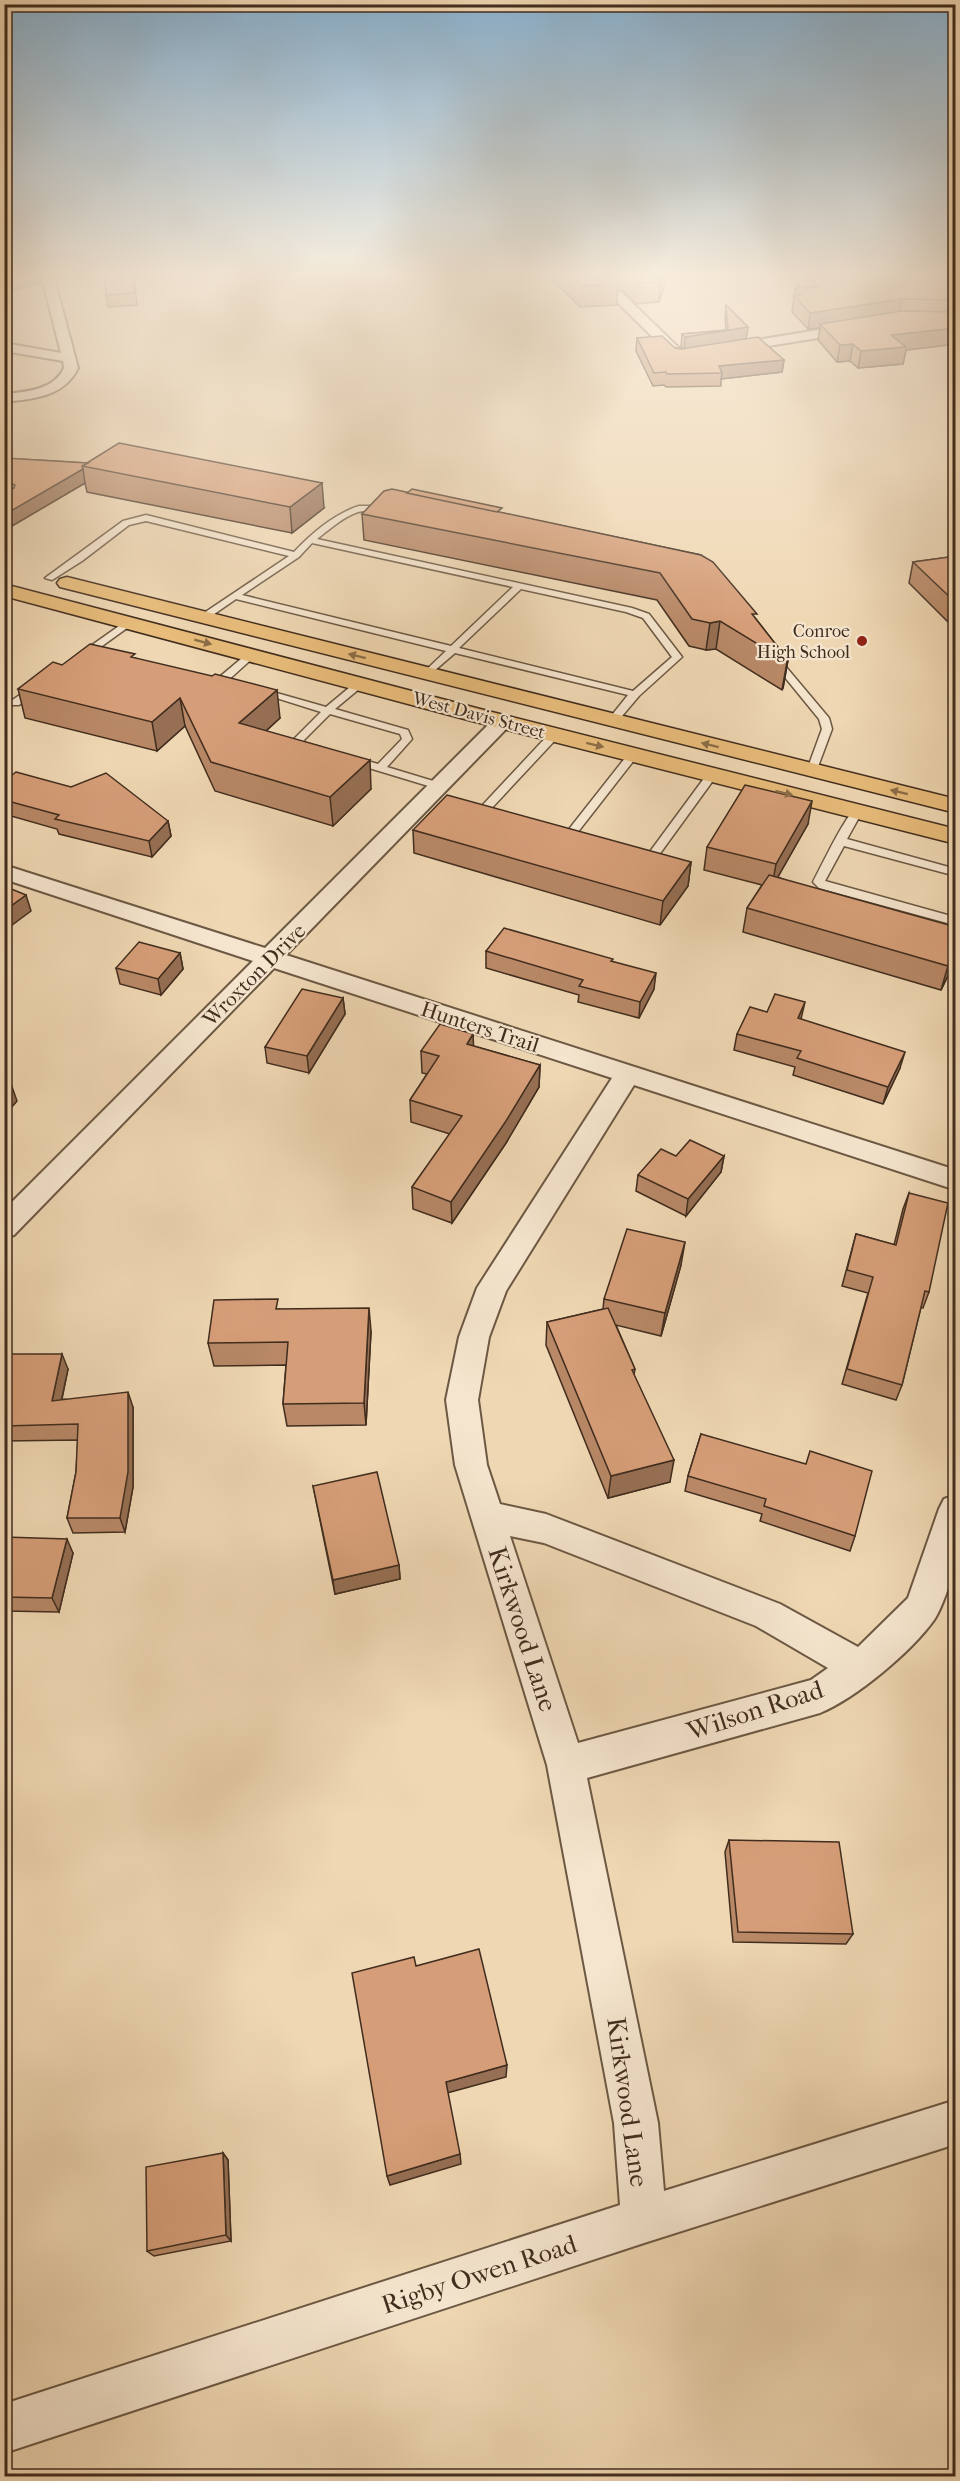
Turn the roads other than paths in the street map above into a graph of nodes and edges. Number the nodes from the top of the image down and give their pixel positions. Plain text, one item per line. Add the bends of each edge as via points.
1 (23, 394) edge
2 (4, 398) edge
3 (393, 510) edge
4 (310, 540) junction
5 (296, 555) junction
6 (27, 573) dead end
7 (49, 578) junction
8 (519, 586) junction
9 (4, 589) edge
10 (234, 596) junction
11 (204, 617) junction
12 (129, 622) junction
13 (765, 647) edge
14 (454, 649) junction
15 (88, 652) junction
16 (99, 655) edge
17 (251, 655) junction
18 (70, 665) edge
19 (427, 674) junction
20 (195, 682) edge
21 (42, 684) edge
22 (360, 684) junction
23 (257, 690) edge
24 (635, 694) junction
25 (15, 703) dead end
26 (328, 710) junction
27 (613, 720) junction
28 (502, 722) junction
29 (554, 735) junction
30 (670, 735) junction
31 (323, 751) edge
32 (334, 755) edge
33 (633, 755) junction
34 (380, 768) junction
35 (812, 770) junction
36 (712, 775) junction
37 (439, 786) junction
38 (956, 806) edge
39 (856, 812) junction
40 (504, 818) edge
41 (569, 835) edge
42 (956, 837) edge
43 (840, 841) junction
44 (631, 851) edge
45 (4, 872) edge
46 (956, 873) edge
47 (956, 919) edge
48 (272, 957) junction
49 (627, 1075) junction
50 (956, 1180) edge
51 (4, 1228) edge
52 (956, 1509) edge
53 (487, 1516) junction
54 (859, 1667) junction
55 (566, 1765) junction
56 (956, 2122) edge
57 (644, 2220) junction
58 (4, 2429) edge

1 - 2 street
3 - 4 lane via 350,512
4 - 5 lane
4 - 8 lane
5 - 7 lane via 146,518 126,523
5 - 10 lane
6 - 7 main road, West Davis Street
7 - 11 main road, West Davis Street
8 - 14 lane
8 - 24 lane via 646,616 677,657
9 - 11 main road via 38,590 172,623
9 - 12 main road, West Davis Street
10 - 11 lane
10 - 14 lane
19 -> 11 main road, West Davis Street
12 - 15 lane
12 -> 17 main road, West Davis Street
13 - 35 lane via 824,718 827,729
14 - 19 lane
14 - 24 lane
15 - 16 lane
15 - 18 lane
17 - 20 lane via 219,683
17 - 22 main road, West Davis Street
19 - 27 main road, West Davis Street
21 - 25 lane
22 - 26 lane
22 - 28 main road, West Davis Street
22 - 30 main road via 381,677 406,678 626,733
23 - 26 lane
24 - 27 lane
26 - 31 lane via 299,739 300,745
26 - 34 lane via 404,732 407,739
27 - 30 main road, West Davis Street
28 - 29 main road, West Davis Street
28 - 37 street, Wroxton Drive
29 -> 33 main road, West Davis Street
29 - 40 lane via 482,812
35 -> 30 main road, West Davis Street
32 - 34 lane
33 - 36 main road, West Davis Street
33 - 41 lane
34 - 37 lane
38 -> 35 main road, West Davis Street
36 -> 39 main road, West Davis Street
36 - 44 lane via 652,857
37 - 48 street, Wroxton Drive
39 - 42 main road, West Davis Street
39 - 43 lane
43 - 46 lane
43 - 47 lane via 819,882 823,886
45 - 48 street, Hunters Trail
48 - 49 street, Hunters Trail
48 - 51 street, Wroxton Drive
49 - 50 street, Hunters Trail
49 - 53 street, Kirkwood Lane via 492,1288 474,1337 462,1400 471,1465
52 - 54 street, Wilson Road via 922,1608 879,1653
53 - 54 street via 546,1529 768,1615
53 - 55 street, Kirkwood Lane
54 - 55 street, Wilson Road via 820,1695
55 - 57 street, Kirkwood Lane via 636,2123
56 - 57 street, Rigby Owen Road
57 - 58 street, Rigby Owen Road

